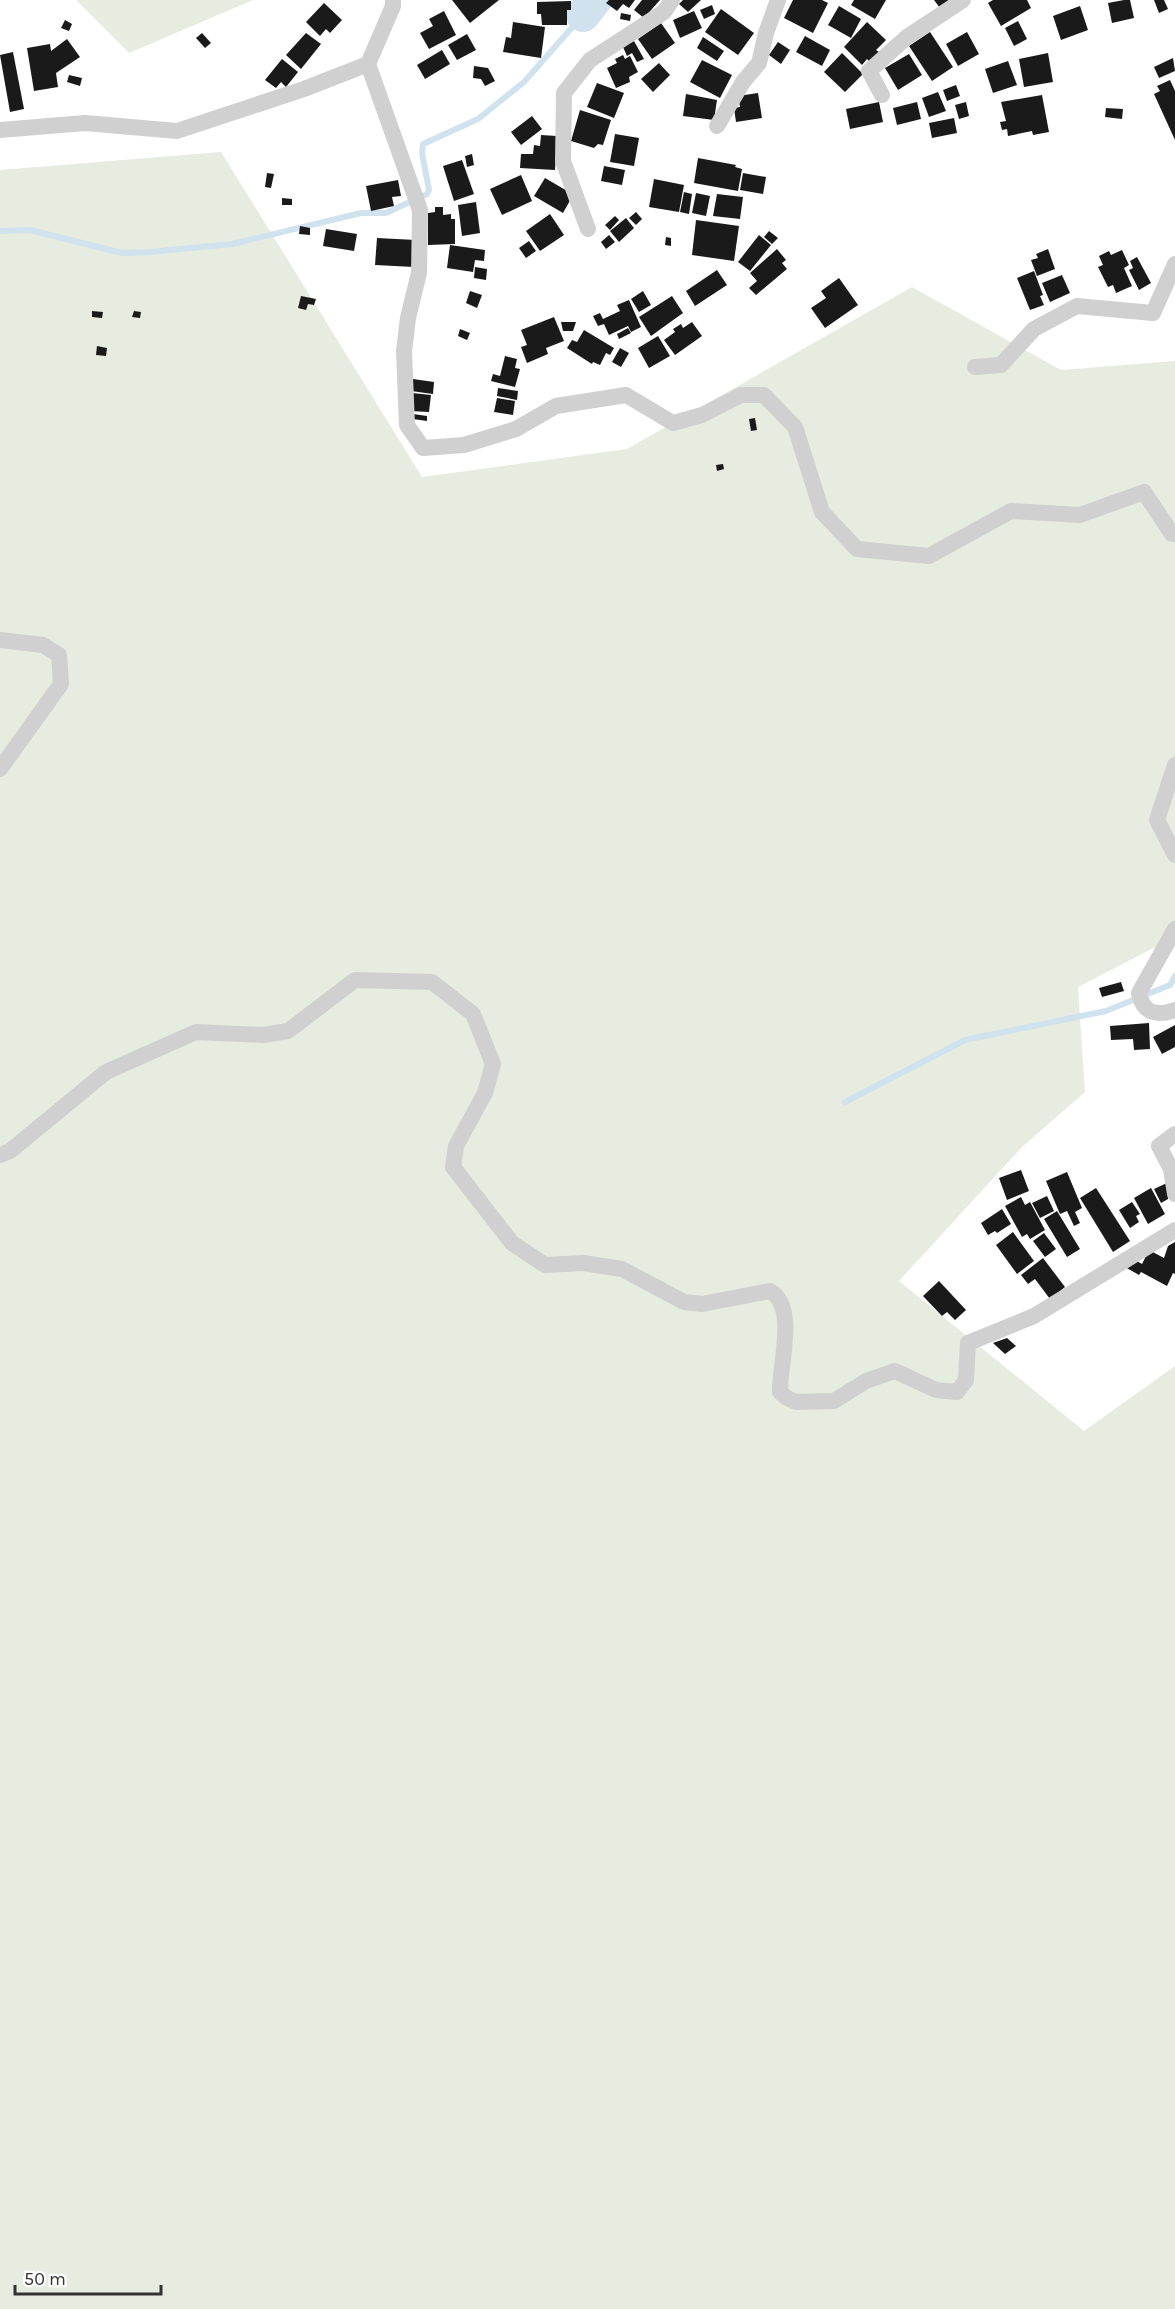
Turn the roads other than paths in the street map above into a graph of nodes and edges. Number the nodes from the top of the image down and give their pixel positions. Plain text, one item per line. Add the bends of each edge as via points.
1 (393, 0) edge
2 (672, 0) edge
3 (778, 0) edge
4 (963, 0) edge
5 (368, 64) junction
6 (882, 94) dead end
7 (717, 126) dead end
8 (0, 130) edge
9 (588, 229) dead end
10 (1175, 264) edge
11 (975, 368) dead end
12 (1175, 534) edge
13 (0, 640) edge
14 (1175, 765) edge
15 (0, 768) edge
16 (1175, 855) edge
17 (1175, 929) edge
18 (1175, 1010) edge
19 (1175, 1134) edge
20 (0, 1155) edge
21 (1175, 1194) edge
22 (1175, 1230) edge

1 - 5 street
2 - 9 street via 664,12 590,60 564,93 563,161
3 - 7 street via 759,63
4 - 6 street via 907,37 869,71
5 - 8 street via 177,131 85,123
5 - 12 street via 420,210 419,273 404,351 407,425 423,448 464,446 516,429 556,406 626,394 673,423 702,415 741,395 764,395 795,427 822,512 857,549 929,556 1011,511 1080,515 1144,492
10 - 11 street via 1153,313 1077,306 1034,329 1002,365
13 - 15 street via 43,645 59,656 61,684
14 - 16 street via 1157,820
17 - 18 street via 1139,993 1141,1004 1149,1011 1162,1014
19 - 21 street via 1159,1146 1171,1169
20 - 22 street via 10,1151 106,1072 196,1032 263,1035 288,1031 354,980 432,982 473,1014 493,1064 485,1093 456,1146 453,1167 512,1243 545,1266 583,1263 622,1269 684,1302 702,1304 770,1292 777,1295 783,1303 785,1333 780,1392 796,1402 834,1401 866,1381 895,1371 936,1390 957,1392 966,1380 968,1343 1034,1316

